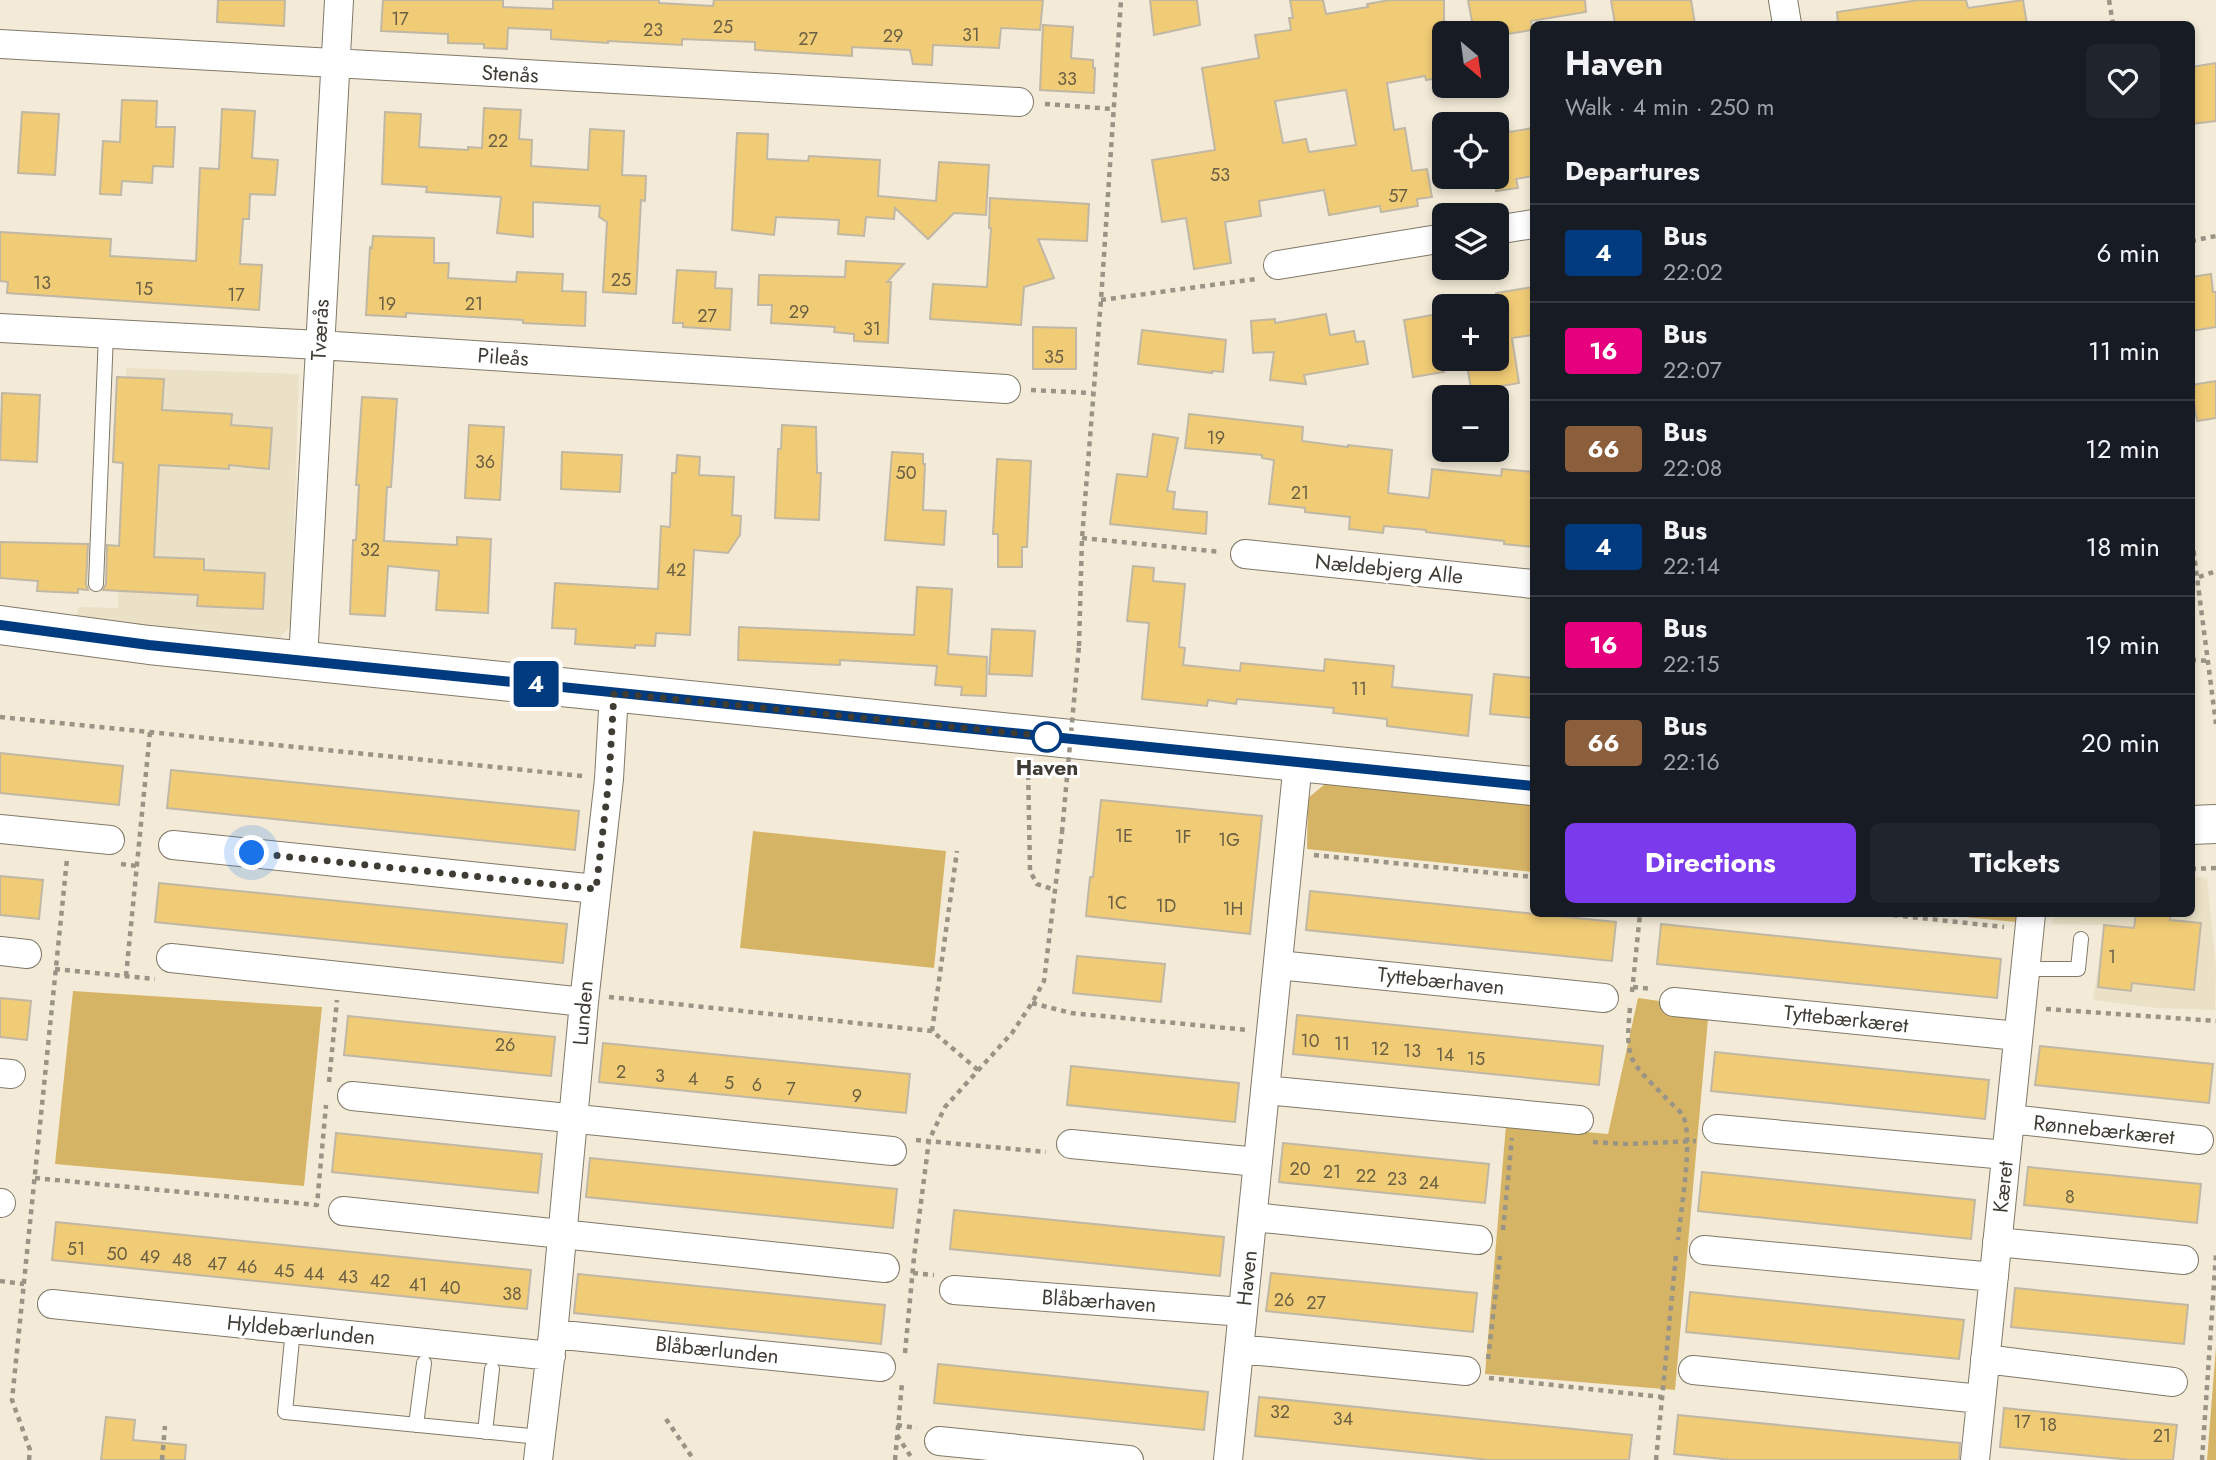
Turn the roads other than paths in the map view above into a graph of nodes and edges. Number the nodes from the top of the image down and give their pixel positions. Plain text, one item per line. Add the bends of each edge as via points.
1 (339, 0) edge
2 (1783, 0) edge
3 (1786, 21) edge
4 (0, 44) edge
5 (335, 64) junction
6 (1019, 102) road end
7 (1530, 224) edge
8 (1509, 228) edge
9 (1432, 240) edge
10 (1278, 265) road end
11 (0, 328) edge
12 (106, 334) junction
13 (319, 345) junction
14 (1006, 389) road end
15 (1245, 554) road end
16 (96, 584) dead end
17 (1530, 584) edge
18 (0, 625) edge
19 (303, 660) junction
20 (614, 693) junction
21 (1298, 762) junction
22 (1530, 786) edge
23 (2216, 824) edge
24 (2195, 825) edge
25 (0, 829) edge
26 (173, 845) road end
27 (112, 852) road end
28 (596, 889) junction
29 (2030, 921) edge
30 (2081, 939) dead end
31 (1278, 965) junction
32 (165, 968) road end
33 (2025, 968) junction
34 (1604, 998) dead end
35 (584, 1002) junction
36 (1674, 1002) dead end
37 (2018, 1036) junction
38 (1265, 1090) junction
39 (352, 1096) dead end
40 (573, 1119) junction
41 (2010, 1119) junction
42 (1717, 1129) road end
43 (1584, 1131) road end
44 (2199, 1140) dead end
45 (1071, 1144) road end
46 (892, 1151) road end
47 (2006, 1155) junction
48 (1258, 1161) junction
49 (343, 1211) dead end
50 (1253, 1217) junction
51 (562, 1235) junction
52 (1494, 1242) road end
53 (1997, 1242) junction
54 (1704, 1250) dead end
55 (2184, 1260) dead end
56 (885, 1268) dead end
57 (1994, 1277) junction
58 (954, 1290) dead end
59 (52, 1304) dead end
60 (1243, 1312) junction
61 (293, 1329) junction
62 (552, 1345) junction
63 (1239, 1349) junction
64 (1985, 1359) junction
65 (424, 1363) dead end
66 (896, 1364) road end
67 (492, 1369) dead end
68 (1693, 1370) dead end
69 (1466, 1371) dead end
70 (2173, 1382) dead end
71 (1981, 1399) junction
72 (416, 1425) junction
73 (485, 1432) junction
74 (939, 1441) dead end
75 (539, 1449) edge
76 (1100, 1459) edge
77 (1129, 1460) edge
78 (1228, 1460) edge
79 (1975, 1460) edge

1 - 5 street, Tværås
2 - 3 street
4 - 5 street, Stenås
5 - 6 street, Stenås
5 - 13 street, Tværås
7 - 8 street
9 - 10 street
11 - 12 street, Pileås
12 - 13 street, Pileås
12 - 16 lane
13 - 14 street, Pileås
13 - 19 street, Tværås
15 - 17 street, Nældebjerg Alle
18 - 19 street
19 - 20 street
20 - 21 street
20 - 28 street, Lunden
21 - 22 street
21 - 31 street, Haven
23 - 24 street
25 - 27 street
26 - 28 street
28 - 35 street, Lunden
29 - 33 street, Kæret
30 - 33 lane via 2078,969
31 - 34 street, Tyttebærhaven
31 - 38 street, Haven
32 - 35 street
33 - 37 street, Kæret
35 - 40 street, Lunden
36 - 37 street, Tyttebærkæret
37 - 41 street, Kæret
38 - 43 street
38 - 48 street, Haven
39 - 40 street
40 - 46 street
40 - 51 street, Lunden
41 - 44 street, Rønnebærkæret
41 - 47 street, Kæret
42 - 47 street
45 - 48 street
47 - 53 street, Kæret
48 - 50 street, Haven
49 - 51 street
50 - 52 street
50 - 60 street, Haven
51 - 56 street
51 - 62 street, Lunden
53 - 55 street
53 - 57 street, Kæret
54 - 57 street
57 - 64 street, Kæret
58 - 60 street, Blåbærhaven
59 - 61 street, Hyldebærlunden
60 - 63 street, Haven
61 - 62 street, Hyldebærlunden
61 - 72 lane via 285,1412
62 - 66 street, Blåbærlunden
62 - 75 street, Lunden
63 - 69 street
63 - 78 street, Haven
64 - 70 street
64 - 71 street, Kæret
65 - 72 lane
67 - 73 lane
68 - 71 street
71 - 79 street, Kæret
72 - 73 lane
73 - 75 lane
74 - 76 street
76 - 77 street

